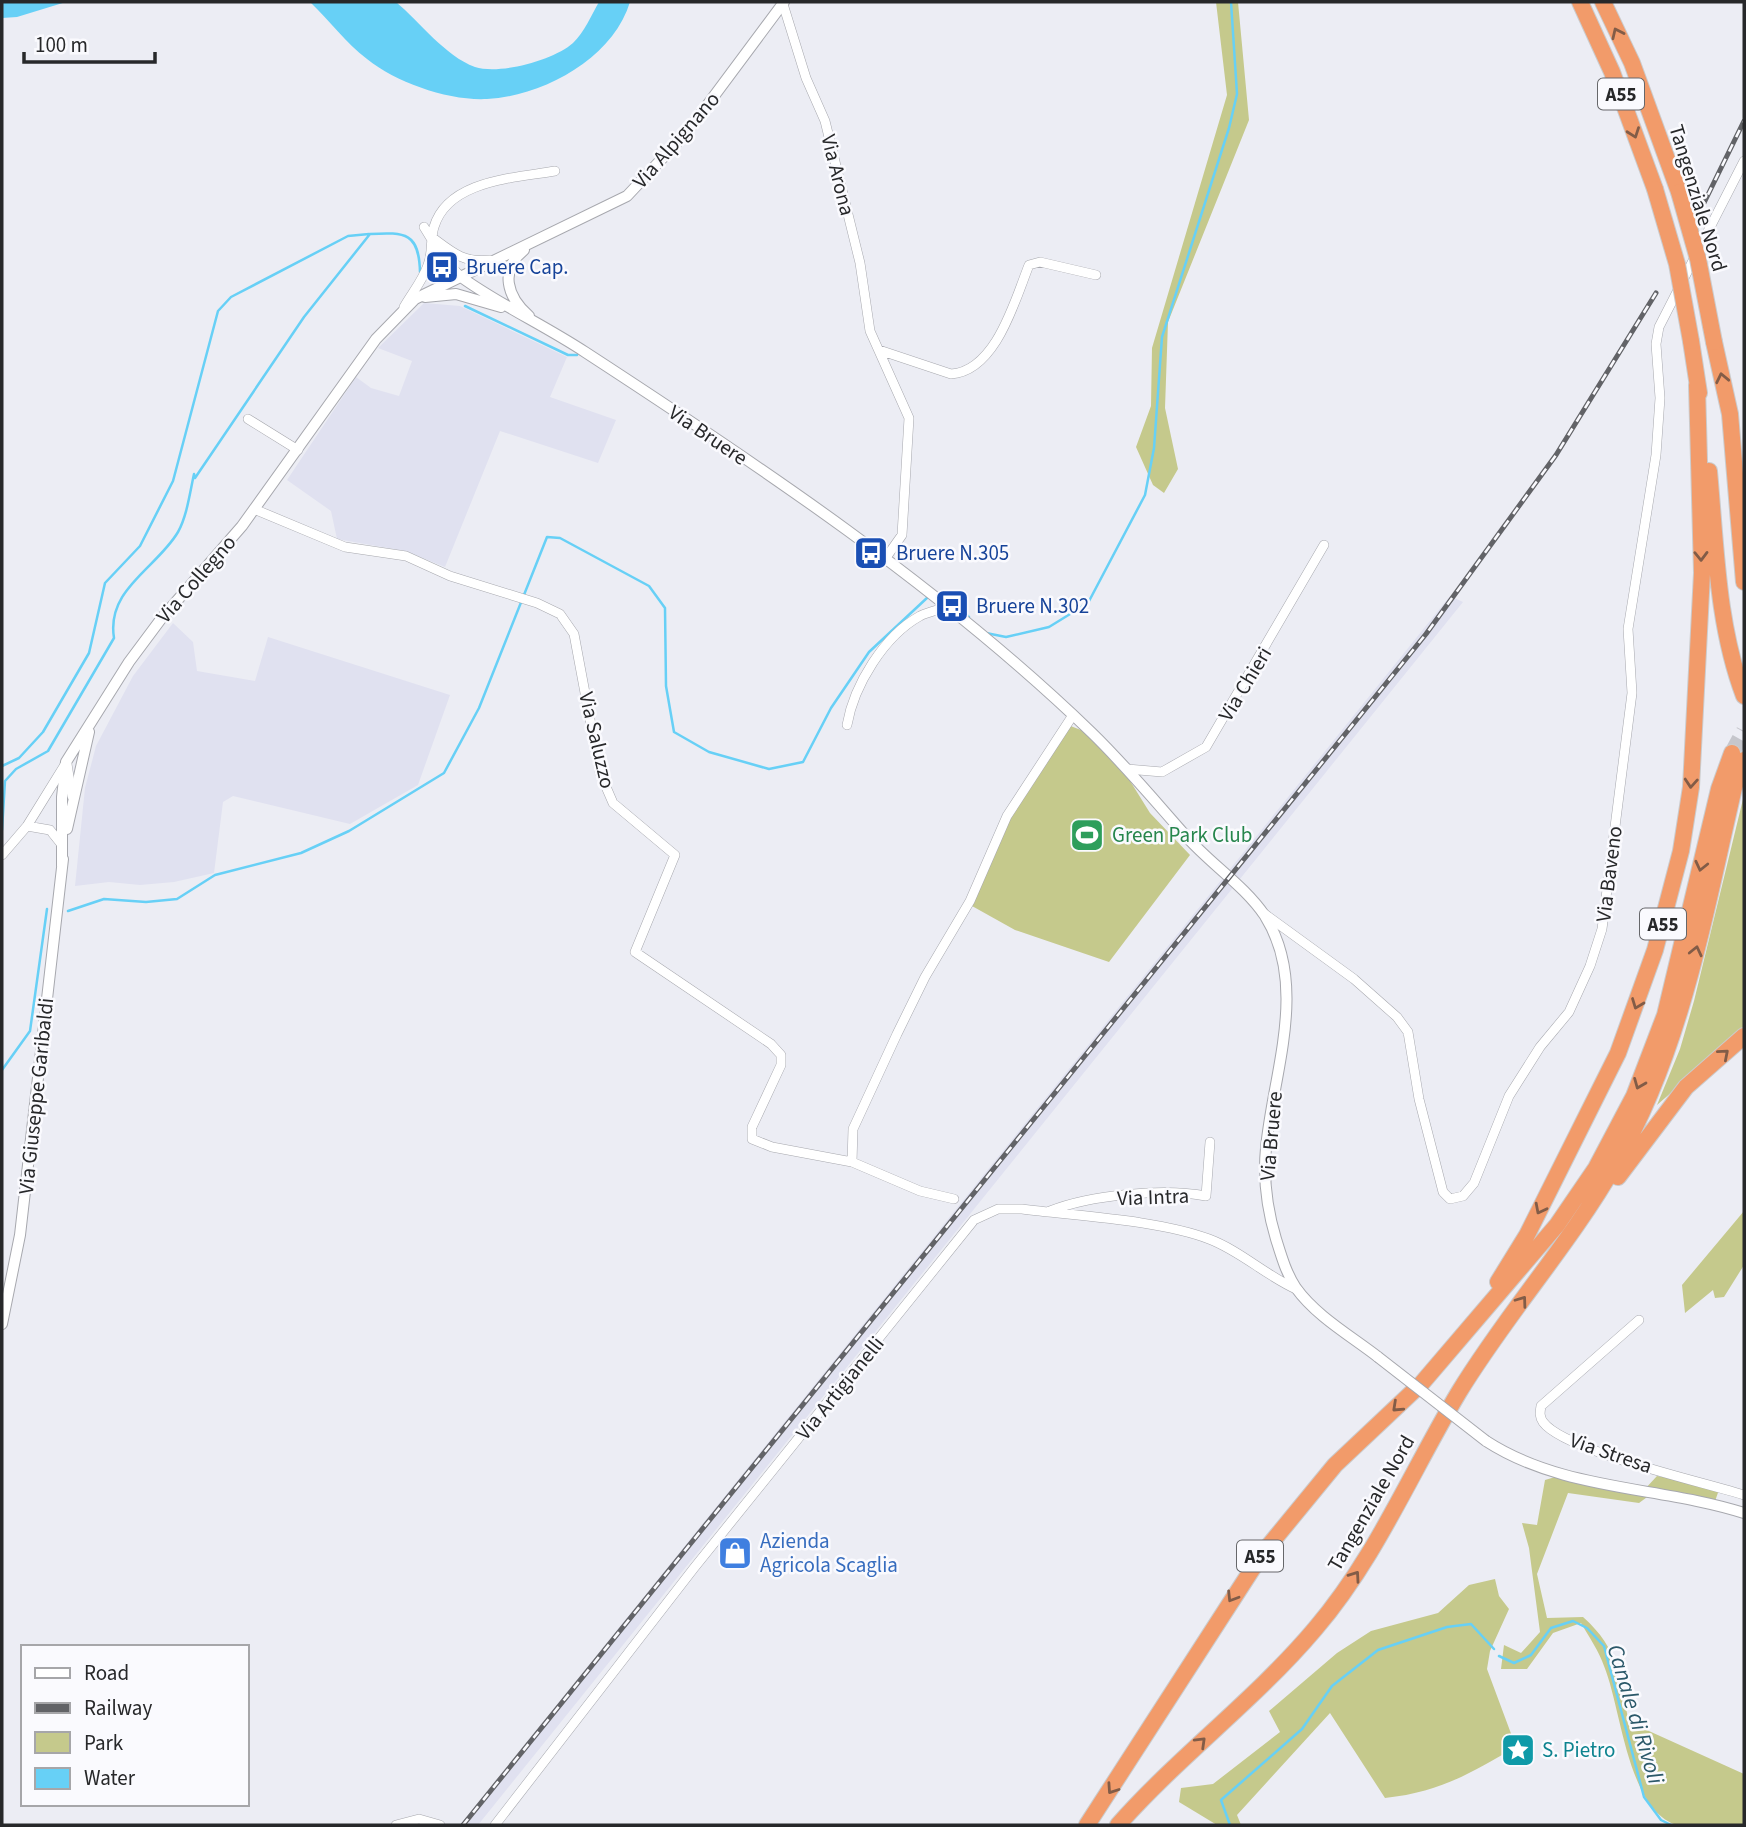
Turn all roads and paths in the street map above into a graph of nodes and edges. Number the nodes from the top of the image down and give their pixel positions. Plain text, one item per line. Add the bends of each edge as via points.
1 (1580, 2) edge
2 (1603, 2) edge
3 (783, 3) edge
4 (1744, 161) edge
5 (555, 171) dead end
6 (424, 227) dead end
7 (433, 238) junction
8 (531, 244) junction
9 (498, 259) junction
10 (1096, 275) dead end
11 (461, 276) junction
12 (415, 299) junction
13 (507, 308) junction
14 (401, 311) junction
15 (541, 327) junction
16 (879, 350) junction
17 (1697, 385) junction
18 (248, 419) dead end
19 (298, 450) junction
20 (254, 509) junction
21 (1324, 545) dead end
22 (885, 558) junction
23 (1744, 582) edge
24 (947, 607) junction
25 (1744, 696) edge
26 (1073, 715) junction
27 (90, 724) junction
28 (847, 724) dead end
29 (1738, 756) edge
30 (66, 762) junction
31 (1127, 769) junction
32 (72, 796) junction
33 (27, 826) junction
34 (62, 845) junction
35 (2, 855) edge
36 (62, 866) junction
37 (1261, 911) junction
38 (1744, 1036) edge
39 (1210, 1142) dead end
40 (852, 1162) junction
41 (954, 1199) dead end
42 (1048, 1212) junction
43 (1570, 1236) junction
44 (1297, 1290) junction
45 (1475, 1320) junction
46 (1639, 1320) dead end
47 (2, 1325) edge
48 (1744, 1495) edge
49 (1744, 1513) edge
50 (396, 1825) edge
51 (440, 1825) edge
52 (495, 1825) edge
53 (1087, 1825) edge
54 (1118, 1825) edge

1 -> 17 highway, Tangenziale Nord / A55, bridge via 1612,72 1655,189 1677,264
23 -> 2 highway, Tangenziale Nord / A55, bridge via 1730,414 1698,259 1632,63
3 - 8 street, Via Alpignano via 688,131 627,197
3 - 16 street, Via Arona via 825,121 860,263 870,331
4 - 37 street, Via Baveno via 1659,327 1656,455 1628,629 1632,694 1602,929 1569,1012 1540,1047 1510,1096 1474,1183 1463,1196 1450,1199 1443,1192 1419,1099 1408,1032 1354,979
5 - 7 street, Via Collegno via 482,185 454,198 433,228
6 - 7 street
7 - 9 street via 472,262
7 - 11 street via 443,258
7 - 14 street, Via Collegno via 429,263
8 - 9 street, Via Alpignano
8 - 15 street via 512,263 507,282 520,308
9 - 11 street, Via Alpignano
10 - 16 street via 1040,262 1029,265 1002,333 982,359 963,373 951,374
11 - 12 street, Via Collegno
11 - 13 street, Via Bruere
12 - 13 street via 456,294
12 - 14 street, Via Collegno
13 - 15 street, Via Bruere
14 - 19 street, Via Collegno
15 - 22 street, Via Bruere via 603,364
16 - 22 street, Via Arona via 909,418 902,535
17 - 25 highway, A55 via 1705,420 1719,585
17 -> 45 highway, A55 via 1702,573 1691,787 1672,888 1643,989 1613,1064 1527,1235
18 - 19 street
19 - 20 street, Via Collegno
20 - 27 street, Via Collegno via 161,619
20 - 40 street, Via Saluzzo via 345,547 406,556 560,614 573,634 600,773 613,803 676,855 635,952 781,1055 781,1065 752,1127 752,1139
21 - 31 street, Via Chieri via 1206,747 1162,772
22 - 24 street, Via Bruere
24 - 26 street, Via Bruere
24 - 28 street via 920,616 875,661 858,685
26 - 31 street, Via Bruere
26 - 40 street via 1007,816 970,901 914,1000 853,1129
27 - 30 street, Via Collegno
27 - 32 street
43 -> 29 highway, A55 via 1616,1164 1668,1051
29 -> 45 highway, A55 via 1719,789 1665,1014 1634,1096 1576,1198
30 - 32 street
30 - 33 street, Via Collegno
30 - 34 street
31 - 37 street, Via Bruere via 1198,850
32 - 36 street
33 - 34 street via 50,830
33 - 35 street, Via Collegno
34 - 36 street
36 - 47 street, Via Giuseppe Garibaldi via 20,1235
37 - 44 street, Via Bruere via 1279,946 1287,985 1266,1146 1265,1189 1279,1250
43 -> 38 highway, A55 via 1686,1087
39 - 42 street, Via Intra via 1206,1196 1172,1192 1070,1203
40 - 41 street via 920,1191
42 - 44 street, Via Artigianelli via 1173,1229 1209,1239 1256,1262
42 - 52 street, Via Artigianelli via 998,1209 974,1220 694,1568
54 -> 43 highway, Tangenziale Nord / A55 via 1294,1653 1336,1604 1368,1559 1482,1356
44 - 49 street, Via Bruere, bridge via 1486,1441 1516,1458 1562,1475
45 -> 53 highway, Tangenziale Nord / A55 via 1422,1383 1335,1465 1262,1554
46 - 48 street, Via Stresa via 1541,1406 1539,1416 1571,1441
50 - 51 street via 414,1819

